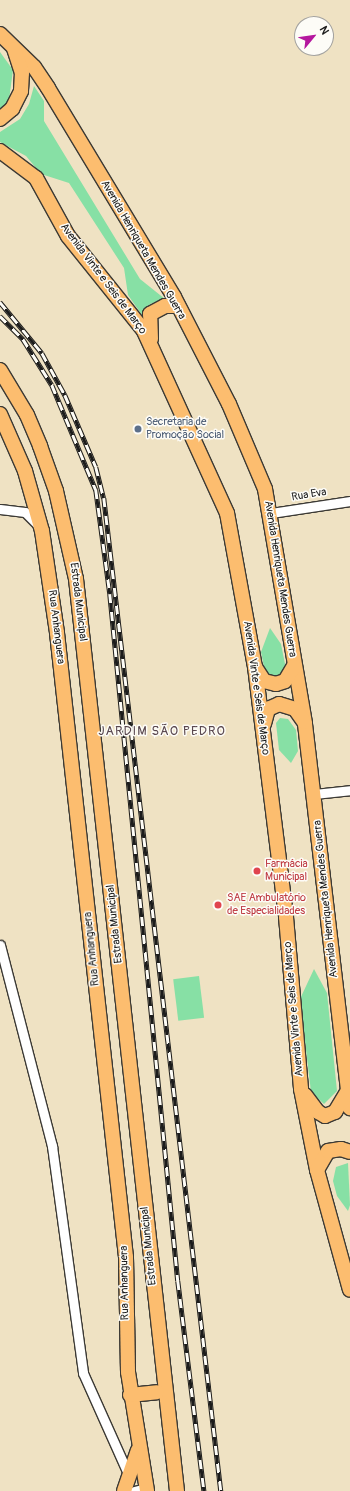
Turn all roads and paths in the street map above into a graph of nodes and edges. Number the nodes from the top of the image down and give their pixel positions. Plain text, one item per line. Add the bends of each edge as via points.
1 (0, 34) edge
2 (11, 43) junction
3 (0, 119) edge
4 (0, 151) edge
5 (178, 306) junction
6 (151, 344) junction
7 (0, 370) edge
8 (0, 414) edge
9 (350, 501) edge
10 (0, 509) edge
11 (271, 514) junction
12 (42, 531) junction
13 (255, 666) junction
14 (294, 666) junction
15 (305, 724) junction
16 (262, 729) junction
17 (350, 790) edge
18 (314, 794) junction
19 (0, 945) edge
20 (301, 1089) junction
21 (347, 1092) junction
22 (350, 1108) edge
23 (350, 1152) edge
24 (317, 1170) junction
25 (149, 1250) junction
26 (350, 1290) edge
27 (157, 1392) junction
28 (130, 1395) junction
29 (139, 1447) junction
30 (171, 1450) junction
31 (129, 1476) junction
32 (142, 1490) edge
33 (124, 1491) edge
34 (177, 1491) edge

1 - 2 main road
2 - 3 main road via 23,83 16,103
2 - 5 main road, Avenida Henriqueta Mendes Guerra via 48,88
4 - 6 main road, Avenida Vinte e Seis de Março via 36,178 68,236 136,320
5 - 6 main road via 165,306 150,314
5 - 11 main road, Avenida Henriqueta Mendes Guerra via 250,449
6 - 13 main road, Avenida Vinte e Seis de Março via 227,513
7 - 25 main road, Estrada Municipal via 27,415 45,461 66,530 76,579
8 - 12 main road, Rua Anhanguera via 25,472
9 - 11 street, Rua Eva
10 - 12 street via 25,512
11 - 14 main road, Avenida Henriqueta Mendes Guerra
12 - 28 main road, Rua Anhanguera via 57,633 126,1257 126,1358
13 - 14 main road via 264,681 273,684 285,681
13 - 16 main road, Avenida Vinte e Seis de Março
14 - 15 main road, Avenida Henriqueta Mendes Guerra
15 - 16 main road via 295,709 279,704 268,710
15 - 18 main road, Avenida Henriqueta Mendes Guerra
16 - 20 main road, Avenida Vinte e Seis de Março via 287,929
17 - 18 street
18 - 21 main road, Avenida Henriqueta Mendes Guerra
19 - 31 street via 52,1146 63,1204 82,1368
20 - 21 main road via 312,1106 325,1116 335,1112
20 - 24 main road, Avenida Vinte e Seis de Março
21 - 22 main road, Avenida Henriqueta Mendes Guerra
23 - 24 main road via 341,1149 328,1151
24 - 26 main road, Avenida Vinte e Seis de Março
25 - 27 main road via 146,1277
25 - 30 main road, Estrada Municipal
27 - 28 main road
27 - 30 main road via 164,1432
28 - 29 main road, Rua Anhanguera
29 - 31 main road
29 - 32 main road, Rua Anhanguera
30 - 34 main road, Estrada Municipal
31 - 33 main road

